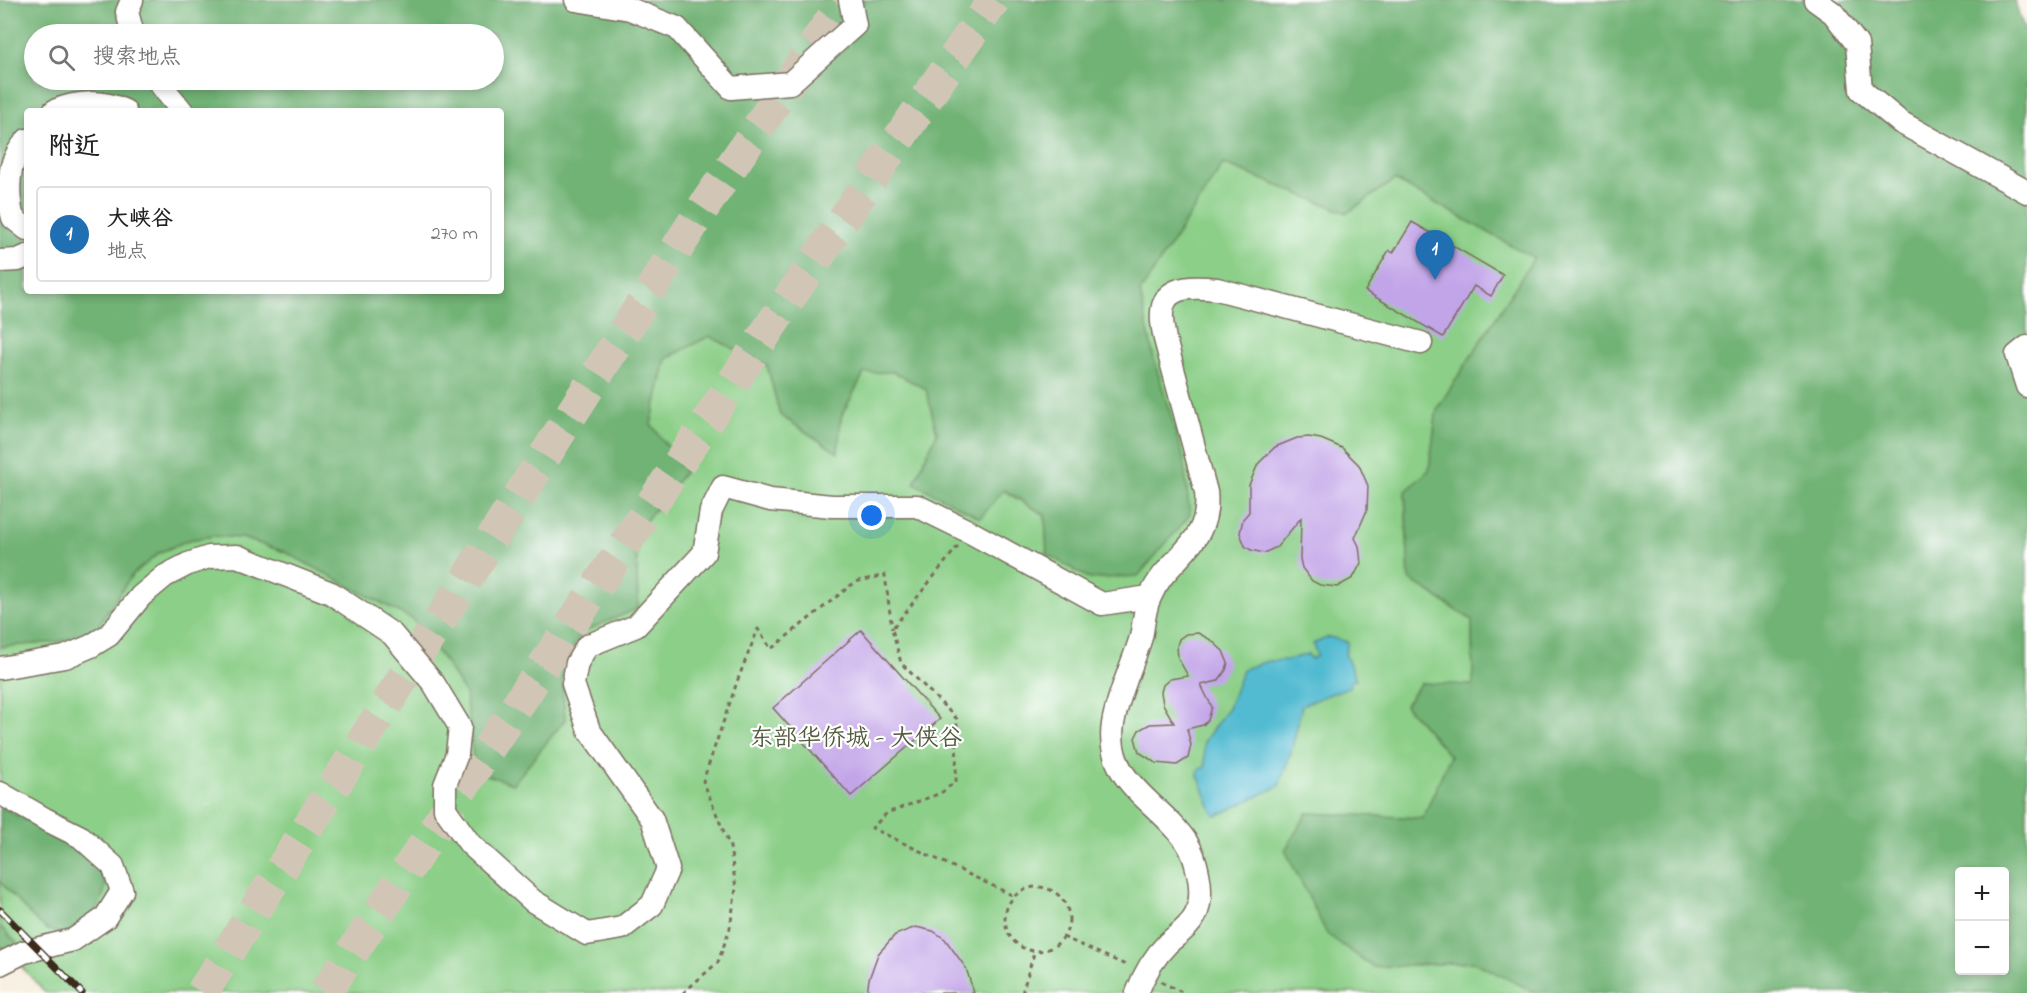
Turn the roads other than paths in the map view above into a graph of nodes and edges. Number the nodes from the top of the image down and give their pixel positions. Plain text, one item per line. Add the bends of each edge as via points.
1 (132, 0) edge
2 (576, 0) edge
3 (850, 0) edge
4 (1815, 0) edge
5 (130, 24) edge
6 (165, 90) edge
7 (63, 108) edge
8 (120, 108) edge
9 (180, 108) edge
10 (24, 144) edge
11 (2027, 192) edge
12 (24, 227) edge
13 (24, 257) edge
14 (0, 261) edge
15 (1421, 343) dead end
16 (2027, 347) edge
17 (2027, 386) edge
18 (1149, 597) junction
19 (0, 668) edge
20 (0, 793) edge
21 (0, 964) edge
22 (1141, 983) edge

1 - 5 street via 127,12
2 - 3 street via 630,9 677,28 731,88 790,83 855,25
4 - 11 street via 1833,13 1857,44 1861,90 1900,122
6 - 9 street
7 - 8 street via 88,103
10 - 12 street via 12,166 10,204 13,218
13 - 14 street
15 - 18 street via 1217,289 1189,287 1167,298 1162,317 1165,339 1206,492 1207,516 1192,543
16 - 17 street via 2017,355
18 - 19 street via 1102,604 917,506 832,506 770,500 723,486 711,511 704,553 636,626 587,646 577,663 573,684 589,730 652,819 668,869 652,905 622,928 587,934 533,902 470,844 445,809 445,785 460,727 434,684 392,634 332,593 237,556 209,557 165,576 141,596 109,635 91,646 65,657
18 - 22 street via 1141,637 1113,723 1116,757 1137,791 1187,843 1197,870 1200,898 1187,928 1155,958
20 - 21 street via 81,837 113,866 122,891 105,918 73,940 24,952

